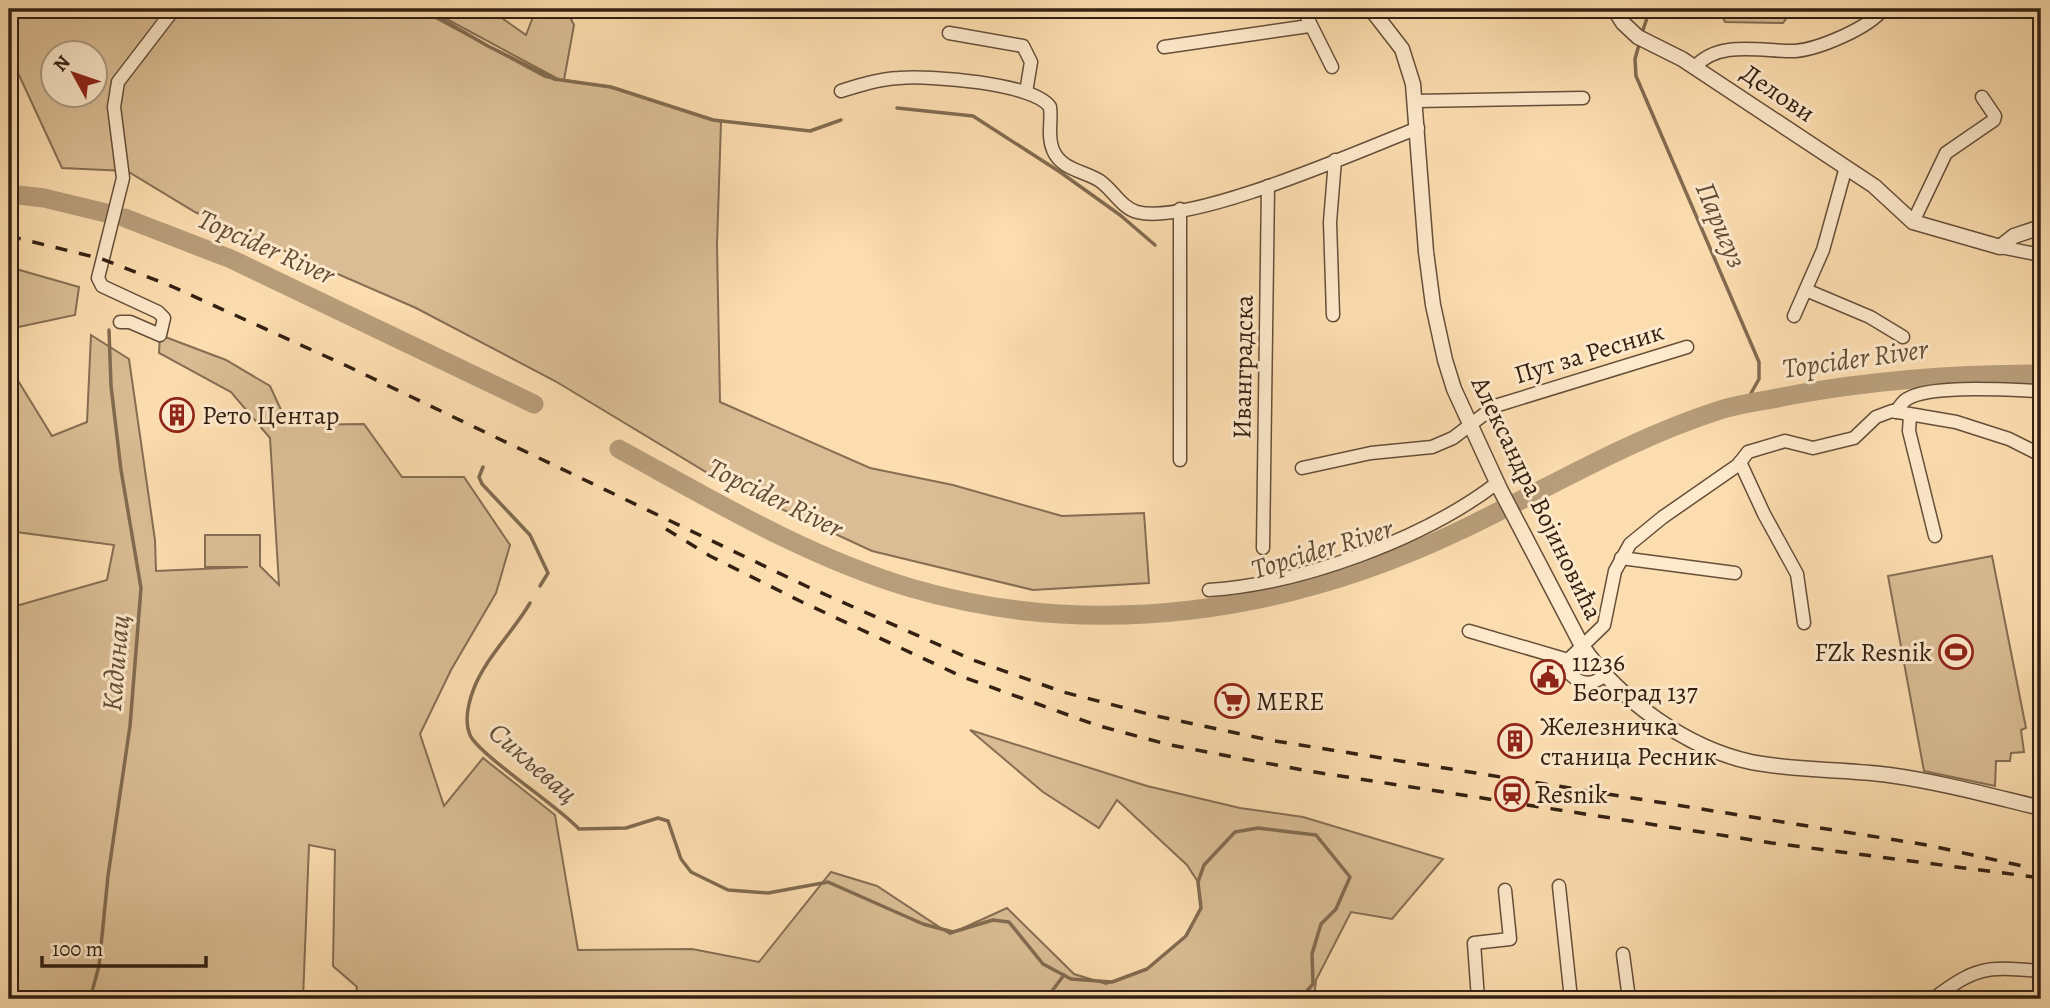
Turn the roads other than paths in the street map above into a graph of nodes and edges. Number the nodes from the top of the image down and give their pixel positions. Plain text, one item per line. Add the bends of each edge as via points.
1 (174, 9) edge
2 (1303, 9) edge
3 (1371, 9) edge
4 (1615, 9) edge
5 (1883, 9) edge
6 (2035, 9) edge
7 (2041, 16) edge
8 (1309, 26) junction
9 (949, 33) dead end
10 (1164, 47) dead end
11 (1332, 67) dead end
12 (1695, 67) junction
13 (841, 91) dead end
14 (1026, 92) junction
15 (1982, 97) dead end
16 (1583, 98) dead end
17 (1416, 101) junction
18 (1418, 128) junction
19 (1335, 160) junction
20 (1846, 167) junction
21 (1268, 186) junction
22 (1180, 209) junction
23 (1913, 222) junction
24 (2041, 227) edge
25 (2000, 247) junction
26 (2041, 255) edge
27 (1806, 290) junction
28 (1333, 315) dead end
29 (1794, 316) dead end
30 (120, 322) dead end
31 (1903, 337) dead end
32 (1688, 347) dead end
33 (2041, 391) edge
34 (1896, 412) junction
35 (1910, 416) junction
36 (1470, 425) junction
37 (2041, 455) edge
38 (1180, 460) dead end
39 (1740, 463) junction
40 (1302, 468) dead end
41 (1499, 486) junction
42 (1935, 536) dead end
43 (1263, 548) dead end
44 (1621, 558) junction
45 (1735, 573) dead end
46 (1209, 590) dead end
47 (1804, 623) dead end
48 (1469, 631) dead end
49 (1582, 646) junction
50 (1568, 660) junction
51 (1605, 675) junction
52 (2041, 808) edge
53 (1559, 886) dead end
54 (1505, 890) dead end
55 (1623, 954) dead end
56 (2041, 971) edge
57 (1478, 999) edge
58 (1571, 999) edge
59 (1629, 999) edge
60 (1933, 999) edge

1 - 30 street via 118,82 114,107 123,177 98,278 102,286 158,312 164,326 160,335
2 - 8 street
3 - 17 street, Александра Војиновића via 1402,49
4 - 12 street, Делови via 1638,37
5 - 12 street via 1861,27 1809,48 1728,51 1709,56
6 - 7 street
8 - 10 street
8 - 11 street
9 - 14 street via 1023,46 1031,62
12 - 20 street, Делови
13 - 14 street via 883,79 911,77
14 - 22 street via 1050,107 1051,145 1062,162 1099,180 1137,212
15 - 23 street via 1994,120 1947,153
16 - 17 street
17 - 18 street, Александра Војиновића
18 - 19 street
18 - 36 street, Александра Војиновића via 1433,304 1445,360
19 - 21 street
19 - 28 street via 1330,222
20 - 23 street, Делови
20 - 27 street via 1826,240
21 - 22 street
21 - 43 street, Иванградска
22 - 38 street
23 - 25 street, Делови
24 - 25 street via 2014,236
25 - 26 street, Делови
27 - 29 street
27 - 31 street via 1870,317
32 - 36 street, Пут за Ресник via 1495,405
33 - 34 street via 1925,393 1908,398
34 - 35 street
34 - 39 street via 1876,417 1854,438 1813,448 1785,441 1748,452
35 - 37 street via 1956,422
35 - 42 street via 1909,431
36 - 40 street, Пут за Ресник via 1432,447 1371,453
36 - 41 street, Александра Војиновића
39 - 44 street via 1647,529
39 - 47 street via 1797,574
41 - 46 street via 1369,551 1289,579
41 - 49 street, Александра Војиновића
44 - 45 street
44 - 49 street via 1604,625
48 - 50 street
49 - 50 street
49 - 51 street, Александра Војиновића
50 - 51 street via 1570,674 1581,683 1593,683
51 - 52 street, Александра Војиновића via 1675,731 1738,758 1760,764 1891,775
53 - 58 street
54 - 57 street via 1510,939 1474,943
55 - 59 street
56 - 60 street via 1978,970

